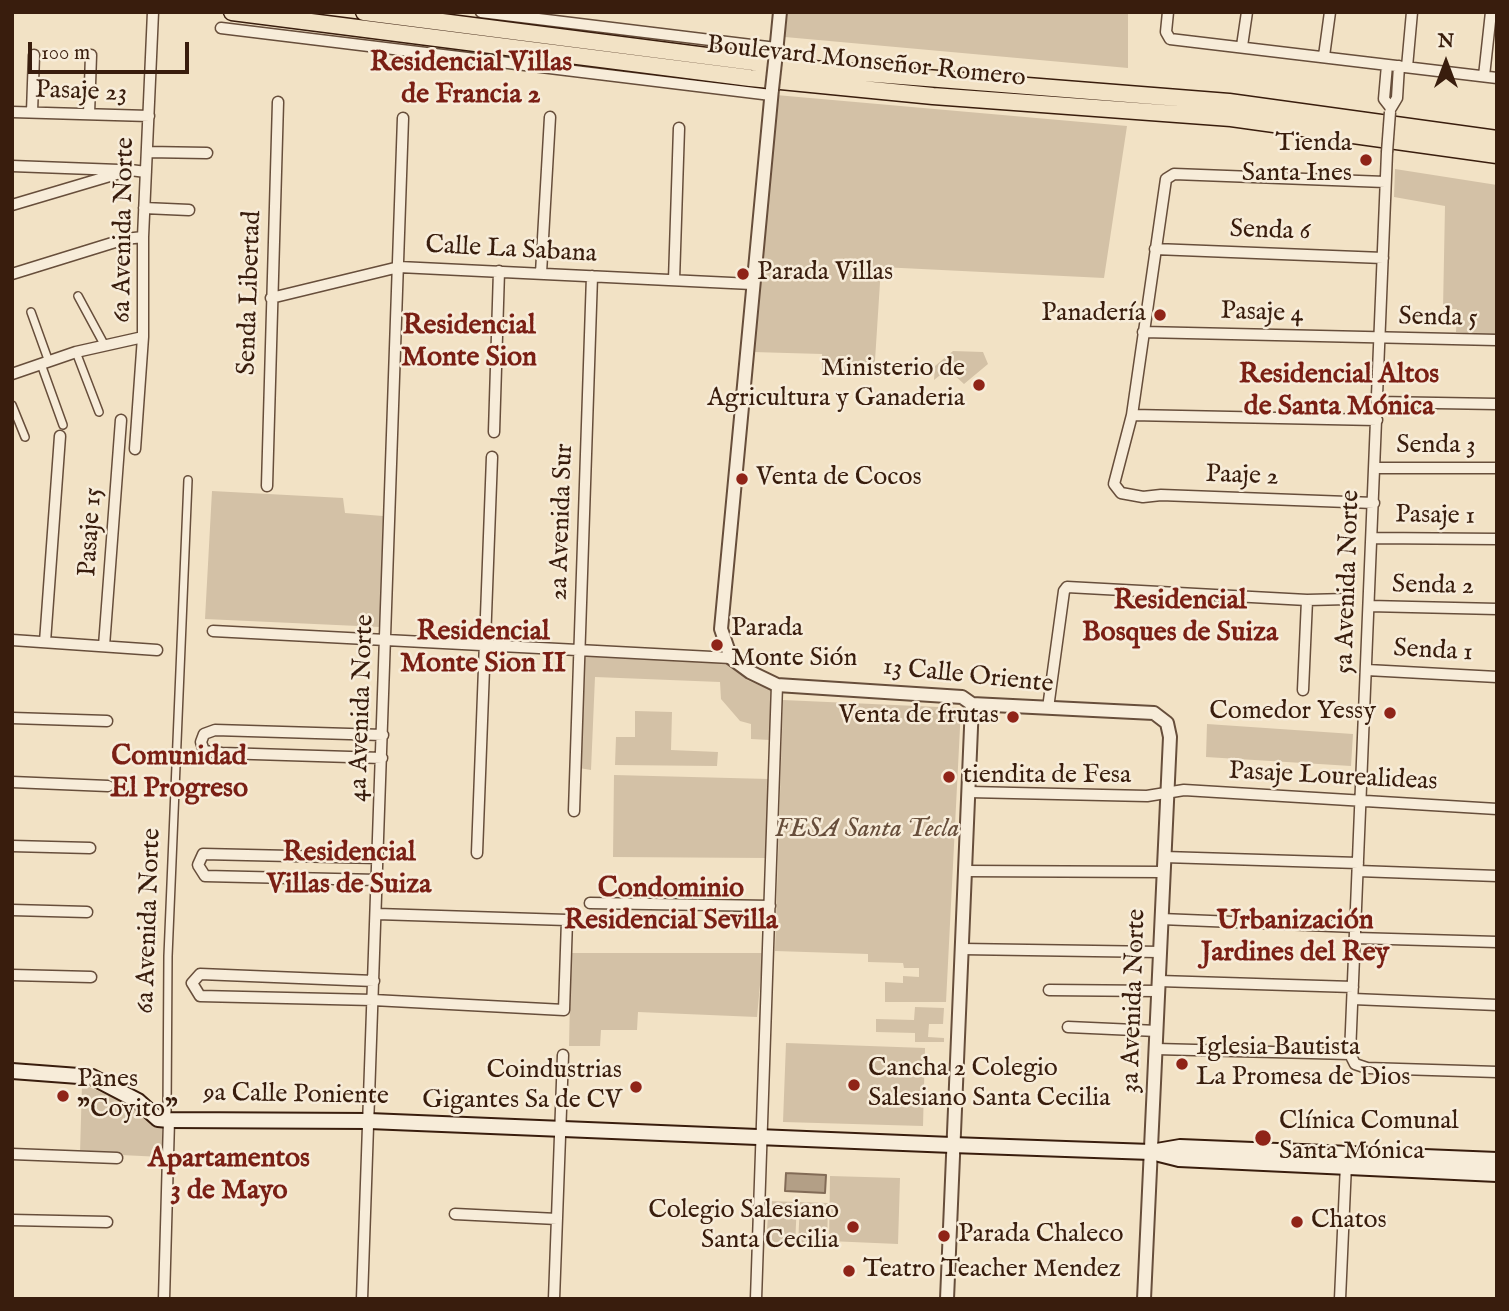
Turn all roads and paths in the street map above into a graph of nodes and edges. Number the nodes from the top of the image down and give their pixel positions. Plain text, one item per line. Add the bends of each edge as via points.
1 (153, 12) edge
2 (232, 12) edge
3 (364, 12) edge
4 (481, 12) edge
5 (779, 12) edge
6 (1168, 12) edge
7 (1247, 12) edge
8 (1329, 12) edge
9 (1412, 12) edge
10 (1490, 12) edge
11 (221, 28) dead end
12 (1242, 46) junction
13 (776, 50) junction
14 (34, 55) dead end
15 (91, 55) dead end
16 (1324, 56) junction
17 (1387, 65) junction
18 (1403, 66) junction
19 (1484, 76) junction
20 (1497, 78) edge
21 (771, 92) junction
22 (278, 102) dead end
23 (1390, 110) junction
24 (12, 112) edge
25 (32, 112) junction
26 (89, 114) junction
27 (149, 116) junction
28 (550, 117) dead end
29 (403, 118) dead end
30 (679, 128) dead end
31 (1497, 139) edge
32 (147, 152) junction
33 (207, 153) dead end
34 (1492, 155) edge
35 (12, 166) edge
36 (130, 170) junction
37 (146, 172) junction
38 (1385, 182) junction
39 (12, 205) edge
40 (144, 208) junction
41 (189, 210) dead end
42 (143, 237) junction
43 (1155, 248) junction
44 (1383, 258) junction
45 (399, 267) junction
46 (499, 271) junction
47 (541, 273) junction
48 (12, 274) edge
49 (592, 276) junction
50 (674, 280) junction
51 (752, 284) junction
52 (78, 296) dead end
53 (271, 298) junction
54 (31, 312) dead end
55 (1143, 332) junction
56 (143, 337) junction
57 (1380, 339) junction
58 (1497, 340) edge
59 (105, 346) junction
60 (76, 352) junction
61 (45, 363) junction
62 (12, 374) edge
63 (1377, 402) junction
64 (1497, 404) edge
65 (12, 405) edge
66 (99, 412) dead end
67 (1132, 415) junction
68 (121, 420) dead end
69 (1377, 420) junction
70 (61, 431) joint
71 (494, 432) dead end
72 (24, 437) dead end
73 (135, 449) dead end
74 (492, 457) dead end
75 (1375, 468) junction
76 (1497, 468) edge
77 (188, 480) dead end
78 (267, 486) dead end
79 (1374, 503) junction
80 (1372, 538) junction
81 (1497, 540) edge
82 (1348, 599) dead end
83 (1307, 600) junction
84 (1369, 606) junction
85 (1497, 609) edge
86 (213, 631) dead end
87 (12, 640) edge
88 (386, 640) junction
89 (45, 642) junction
90 (485, 645) junction
91 (104, 646) junction
92 (156, 650) dead end
93 (580, 650) junction
94 (732, 658) junction
95 (1367, 670) junction
96 (1497, 677) edge
97 (777, 685) junction
98 (1303, 690) dead end
99 (972, 704) junction
100 (1048, 708) junction
101 (1154, 713) joint
102 (12, 718) edge
103 (107, 721) dead end
104 (383, 736) junction
105 (382, 758) junction
106 (12, 782) edge
107 (108, 786) dead end
108 (969, 792) junction
109 (1166, 792) junction
110 (1361, 801) junction
111 (1497, 809) edge
112 (574, 811) dead end
113 (12, 846) edge
114 (90, 848) dead end
115 (477, 853) dead end
116 (1164, 857) junction
117 (379, 858) junction
118 (1358, 867) junction
119 (965, 871) junction
120 (1163, 872) junction
121 (1497, 876) edge
122 (378, 880) junction
123 (590, 902) dead end
124 (771, 906) junction
125 (12, 910) edge
126 (87, 912) dead end
127 (377, 914) junction
128 (1161, 919) junction
129 (1355, 933) junction
130 (1497, 942) edge
131 (962, 949) junction
132 (1160, 952) junction
133 (12, 975) edge
134 (91, 976) dead end
135 (374, 981) junction
136 (1158, 986) junction
137 (1353, 987) junction
138 (1049, 990) dead end
139 (1353, 999) junction
140 (373, 1000) junction
141 (1497, 1005) edge
142 (1068, 1027) dead end
143 (1157, 1031) junction
144 (1156, 1049) junction
145 (1350, 1054) junction
146 (563, 1055) dead end
147 (12, 1071) edge
148 (1497, 1072) edge
149 (168, 1116) junction
150 (369, 1121) junction
151 (561, 1128) junction
152 (761, 1137) junction
153 (952, 1145) junction
154 (1151, 1152) junction
155 (12, 1154) edge
156 (117, 1158) dead end
157 (1346, 1160) junction
158 (1497, 1160) edge
159 (1497, 1174) edge
160 (455, 1214) dead end
161 (557, 1219) junction
162 (12, 1220) edge
163 (107, 1222) dead end
164 (164, 1299) edge
165 (362, 1299) edge
166 (554, 1299) edge
167 (756, 1299) edge
168 (947, 1299) edge
169 (1143, 1299) edge
170 (1340, 1299) edge

1 - 27 street, 6a Avenida Norte
2 - 34 highway, Boulevard Monseñor Romero via 764,79 1231,118
3 - 31 highway, Boulevard Monseñor Romero via 800,68 1229,102
4 - 13 street
5 - 13 street
6 - 12 street via 1166,37
7 - 12 street
8 - 16 street
9 - 18 street, 5a Avenida Norte
10 - 19 street
11 - 21 street
12 - 16 street
13 - 21 street, bridge
14 - 25 street
15 - 26 street
16 - 17 street
17 - 18 street
17 - 23 street, 5a Avenida Norte via 1384,99
18 - 19 street
18 - 23 street, 5a Avenida Norte
19 - 20 street
21 - 51 street
22 - 53 street, Senda Libertad
23 - 38 street, 5a Avenida Norte, bridge
24 - 25 street, Pasaje 23
25 - 26 street, Pasaje 23
26 - 27 street, Pasaje 23
27 - 32 street, 6a Avenida Norte
28 - 47 street
29 - 45 street, 4a Avenida Norte
30 - 50 street
32 - 33 street
32 - 37 street, 6a Avenida Norte
35 - 36 street
36 - 37 street
36 - 39 street
37 - 40 street, 6a Avenida Norte
38 - 43 street via 1174,174 1166,178
38 - 44 street, 5a Avenida Norte
40 - 41 street
40 - 42 street, 6a Avenida Norte
42 - 48 street
42 - 56 street, 6a Avenida Norte
43 - 44 street, Senda 6
43 - 55 street
44 - 57 street, 5a Avenida Norte
45 - 46 street, Calle La Sabana
45 - 53 street, Calle La Sabana
45 - 88 street, 4a Avenida Norte
46 - 47 street, Calle La Sabana
46 - 71 street
47 - 49 street, Calle La Sabana
49 - 50 street, Calle La Sabana
49 - 93 street, 2a Avenida Sur
50 - 51 street, Calle La Sabana
51 - 94 street via 721,629
52 - 59 street
53 - 78 street, Senda Libertad
54 - 61 street
55 - 57 street, Pasaje 4
55 - 67 street
56 - 59 street
56 - 73 street, 6a Avenida Norte
57 - 58 street, Senda 5
57 - 63 street, 5a Avenida Norte
59 - 60 street
60 - 61 street
60 - 66 street
61 - 62 street
61 - 70 street
63 - 64 street
63 - 69 street, 5a Avenida Norte
65 - 72 street
67 - 69 street
67 - 79 street, Paaje 2 via 1114,484 1121,493
68 - 91 street, Pasaje 15
69 - 75 street, 5a Avenida Norte
70 - 89 street
74 - 90 street
75 - 76 street, Senda 3
75 - 79 street, 5a Avenida Norte
77 - 149 street, 6a Avenida Norte via 169,944
79 - 80 street, 5a Avenida Norte
80 - 81 street, Pasaje 1
80 - 84 street, 5a Avenida Norte
82 - 83 street
83 - 98 street
83 - 100 street via 1067,587
84 - 85 street, Senda 2
84 - 95 street, 5a Avenida Norte
86 - 88 street
87 - 89 street
88 - 90 street
88 - 104 street, 4a Avenida Norte
89 - 91 street
90 - 93 street
90 - 115 street
91 - 92 street
93 - 94 street
93 - 112 street, 2a Avenida Sur
94 - 97 street via 750,673
95 - 96 street, Senda 1
95 - 110 street, 5a Avenida Norte
97 - 99 street, 13 Calle Oriente via 962,697
97 - 124 street
99 - 100 street, 13 Calle Oriente
99 - 108 street
100 - 101 street, 13 Calle Oriente
101 - 109 street, 3a Avenida Norte via 1167,723 1170,737
102 - 103 street
104 - 105 street, 4a Avenida Norte
104 - 105 street via 215,730 204,734 201,742 204,751 222,753
105 - 117 street, 4a Avenida Norte
106 - 107 street
108 - 109 street, Pasaje Lourealideas via 1147,796
108 - 119 street
109 - 110 street, Pasaje Lourealideas
109 - 116 street, 3a Avenida Norte
110 - 111 street, Pasaje Lourealideas
110 - 118 street, 5a Avenida Norte
113 - 114 street
116 - 118 street
116 - 120 street, 3a Avenida Norte
117 - 122 street, 4a Avenida Norte
117 - 122 street via 203,854 198,865 205,876
118 - 121 street
118 - 129 street, 5a Avenida Norte
119 - 120 street
119 - 131 street
120 - 128 street, 3a Avenida Norte
122 - 127 street, 4a Avenida Norte
123 - 124 street
124 - 152 street
125 - 126 street
127 - 135 street, 4a Avenida Norte
127 - 140 street via 567,920 564,1010
128 - 129 street
128 - 132 street, 3a Avenida Norte
129 - 130 street
129 - 137 street, 5a Avenida Norte
131 - 132 street
131 - 153 street
132 - 136 street, 3a Avenida Norte
133 - 134 street
135 - 140 street, 4a Avenida Norte
135 - 140 street via 200,974 192,983 200,996
136 - 137 street
136 - 138 street
136 - 143 street, 3a Avenida Norte
137 - 139 street, 5a Avenida Norte
139 - 141 street
139 - 145 street, 5a Avenida Norte
140 - 150 street, 4a Avenida Norte
142 - 143 street
143 - 144 street, 3a Avenida Norte
144 - 145 street
144 - 154 street, 3a Avenida Norte
145 - 148 street via 1355,1064 1367,1068
146 - 151 street
147 - 149 main road, 9a Calle Poniente via 92,1077 138,1101 158,1119
149 - 150 main road, 9a Calle Poniente
149 - 164 street, 6a Avenida Norte
150 - 151 main road, 9a Calle Poniente
150 - 165 street, 4a Avenida Norte
151 - 152 main road, 9a Calle Poniente
151 - 161 street
152 - 153 main road, 9a Calle Poniente
152 - 167 street
153 - 154 main road, 9a Calle Poniente
153 - 168 street
154 - 157 main road, 9a Calle Poniente via 1179,1159
154 - 169 street, 3a Avenida Norte
155 - 156 street
157 - 158 main road
157 - 159 main road
157 - 170 street
160 - 161 street
161 - 166 street
162 - 163 street

